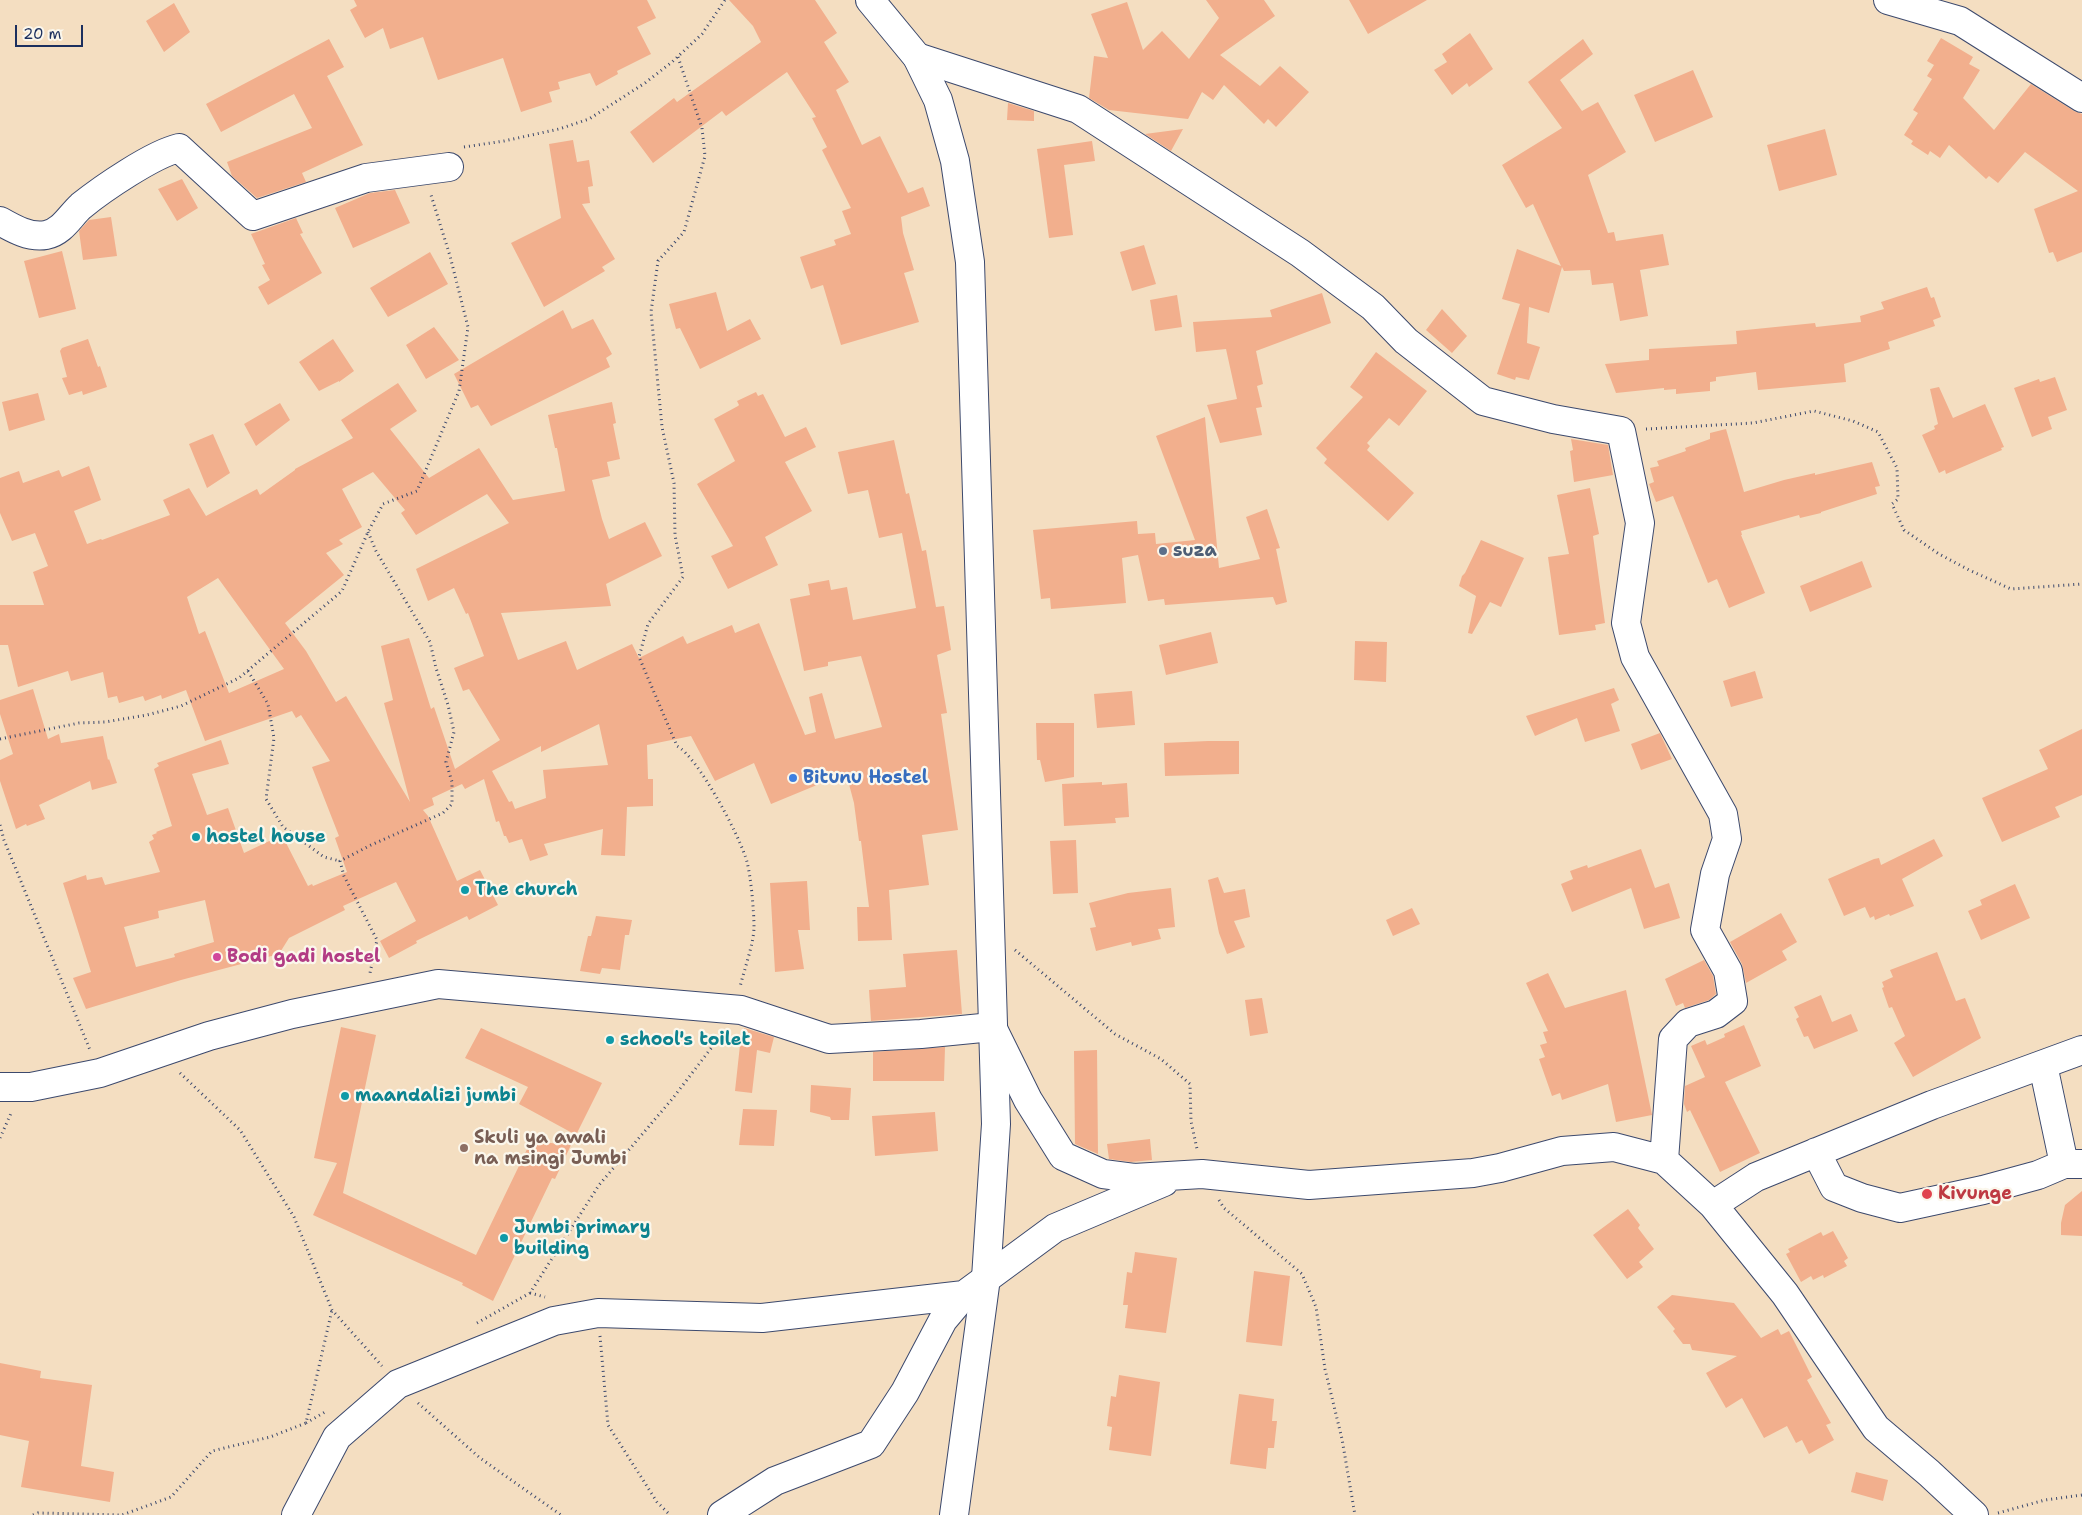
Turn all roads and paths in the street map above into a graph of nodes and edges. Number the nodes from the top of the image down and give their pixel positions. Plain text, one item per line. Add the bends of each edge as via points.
1 (725, 0) edge
2 (870, 0) edge
3 (1888, 0) edge
4 (678, 56) junction
5 (917, 58) junction
6 (2082, 98) edge
7 (449, 167) junction
8 (0, 221) edge
9 (1621, 431) junction
10 (368, 532) junction
11 (2082, 584) edge
12 (248, 670) junction
13 (0, 739) edge
14 (0, 825) edge
15 (340, 861) junction
16 (990, 928) junction
17 (375, 996) junction
18 (740, 1010) junction
19 (992, 1027) junction
20 (2082, 1050) edge
21 (160, 1053) junction
22 (2043, 1065) junction
23 (100, 1073) junction
24 (0, 1087) edge
25 (1816, 1152) junction
26 (1664, 1160) junction
27 (2073, 1164) edge
28 (1202, 1174) junction
29 (1714, 1205) junction
30 (986, 1278) junction
31 (530, 1293) junction
32 (964, 1295) junction
33 (547, 1298) dead end
34 (332, 1310) junction
35 (598, 1312) junction
36 (472, 1326) dead end
37 (398, 1384) junction
38 (331, 1408) dead end
39 (306, 1423) junction
40 (2082, 1495) edge
41 (33, 1515) edge
42 (296, 1515) edge
43 (561, 1515) edge
44 (670, 1515) edge
45 (722, 1515) edge
46 (954, 1515) edge
47 (1355, 1515) edge
48 (1974, 1515) edge
49 (1993, 1515) edge

1 - 4 path via 702,34
2 - 5 street
3 - 6 street via 1960,21
4 - 7 path via 645,83 589,119 550,131 463,147
4 - 18 path via 702,128 705,156 684,232 658,261 651,312 662,427 674,483 675,535 683,577 648,624 639,658 677,746 694,762 706,781 747,862 754,928 738,992
5 - 9 street via 1078,109 1300,253 1373,307 1406,340 1483,401 1553,419
5 - 16 street via 938,100 955,161 970,262
7 - 8 street via 366,178 253,216 179,148 156,157 97,194 49,235 35,236
7 - 10 path via 430,196 468,327 459,391 417,491 383,504
9 - 11 path via 1753,423 1814,411 1852,421 1878,432 1897,468 1898,500 1892,504 1904,530 1969,570 2011,589
9 - 26 street via 1640,523 1626,623 1635,657 1723,814 1727,839 1715,874 1705,930 1728,971 1733,1002 1716,1014 1688,1023 1673,1039
10 - 12 path via 342,591
10 - 15 path via 430,642 454,732 446,762 452,782 452,804 443,813
12 - 13 path via 239,678 173,708
12 - 15 path via 268,704 274,738 266,800 283,827 324,856
14 - 23 path
15 - 17 path via 344,876 377,940 370,974
16 - 19 street
16 - 28 path via 1115,1034 1161,1059 1190,1084 1190,1120
17 - 18 street via 438,984
17 - 21 street via 274,1018
18 - 19 street via 828,1039
18 - 31 path via 673,1098 599,1185
19 - 28 street via 1028,1100 1063,1156 1103,1174 1134,1178
19 - 30 street via 996,1124
20 - 22 street
21 - 23 street
21 - 34 path via 240,1130 294,1217
22 - 25 street
22 - 27 street
23 - 24 street via 31,1087
25 - 27 street via 1834,1187 1900,1208 2010,1183
25 - 29 street via 1756,1177
26 - 28 street via 1614,1148 1562,1150 1473,1173 1309,1185
26 - 29 street
28 - 30 street via 1160,1183 1055,1228
28 - 47 path via 1224,1208 1302,1274 1316,1307 1325,1369 1342,1439
29 - 48 street via 1785,1294 1876,1428
30 - 32 street
30 - 46 street
31 - 33 path
31 - 36 path
32 - 35 street via 762,1318
32 - 45 street via 944,1320 905,1392 871,1444 775,1481
34 - 37 path
34 - 39 path
35 - 37 street via 554,1321
35 - 44 path via 608,1425 657,1502
37 - 42 street via 336,1437
37 - 43 path via 480,1458
38 - 39 path
39 - 41 path via 270,1437 212,1451 171,1497 122,1515
40 - 49 path via 2045,1500

